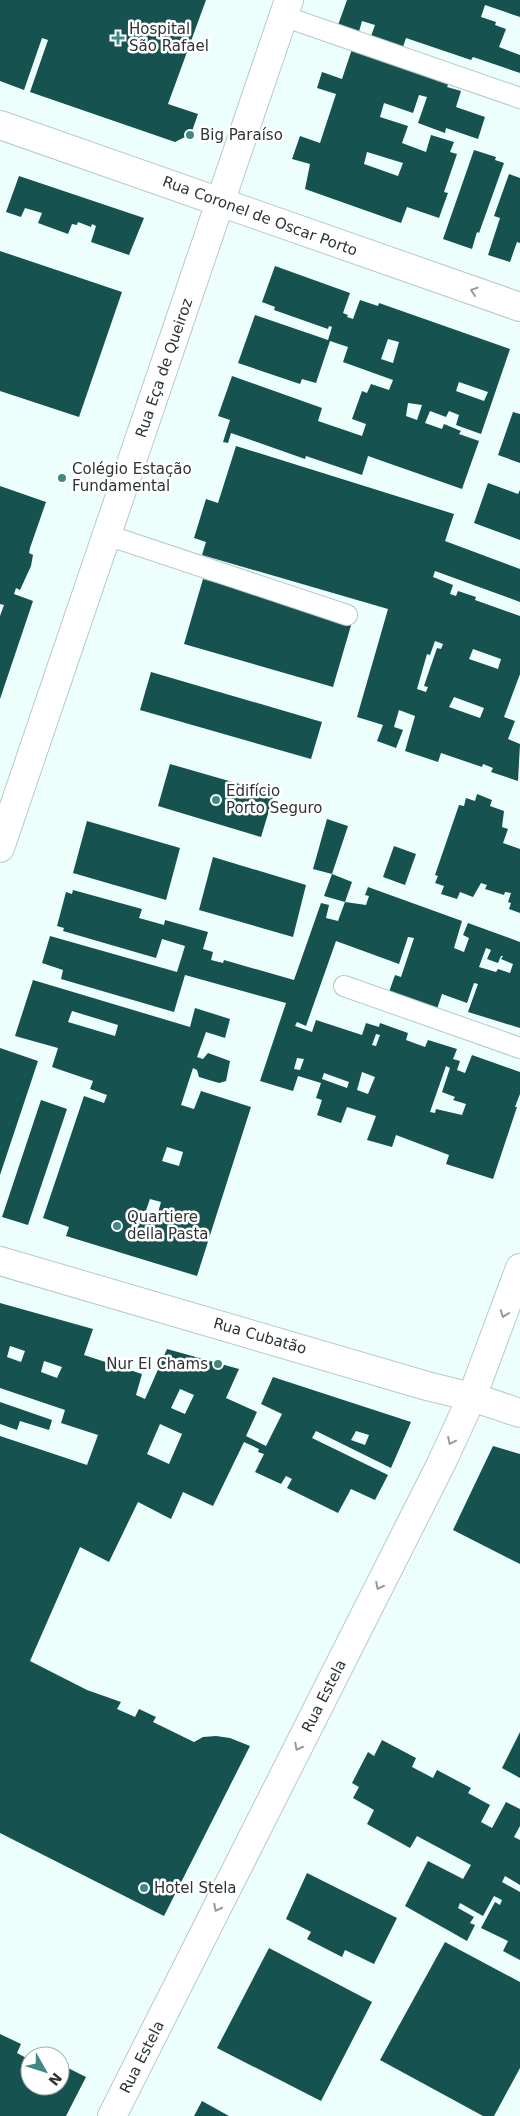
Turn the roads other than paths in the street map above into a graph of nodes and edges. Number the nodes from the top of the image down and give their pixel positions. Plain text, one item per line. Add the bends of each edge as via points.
1 (286, 8) edge
2 (520, 98) edge
3 (0, 125) edge
4 (220, 202) junction
5 (520, 307) edge
6 (107, 534) junction
7 (347, 615) dead end
8 (0, 848) edge
9 (344, 986) dead end
10 (520, 1048) edge
11 (0, 1261) edge
12 (520, 1268) edge
13 (472, 1397) junction
14 (520, 1413) edge
15 (112, 2116) edge

1 - 2 lane
1 - 4 street, Rua Eça de Queiroz
3 - 4 street, Rua Coronel de Oscar Porto
5 -> 4 street, Rua Coronel de Oscar Porto
4 - 6 street, Rua Eça de Queiroz
6 - 7 lane
6 - 8 street, Rua Eça de Queiroz
9 - 10 lane
11 - 13 street, Rua Cubatão
12 -> 13 street, Rua Estela
13 - 14 street, Rua Cubatão
13 -> 15 street, Rua Estela

